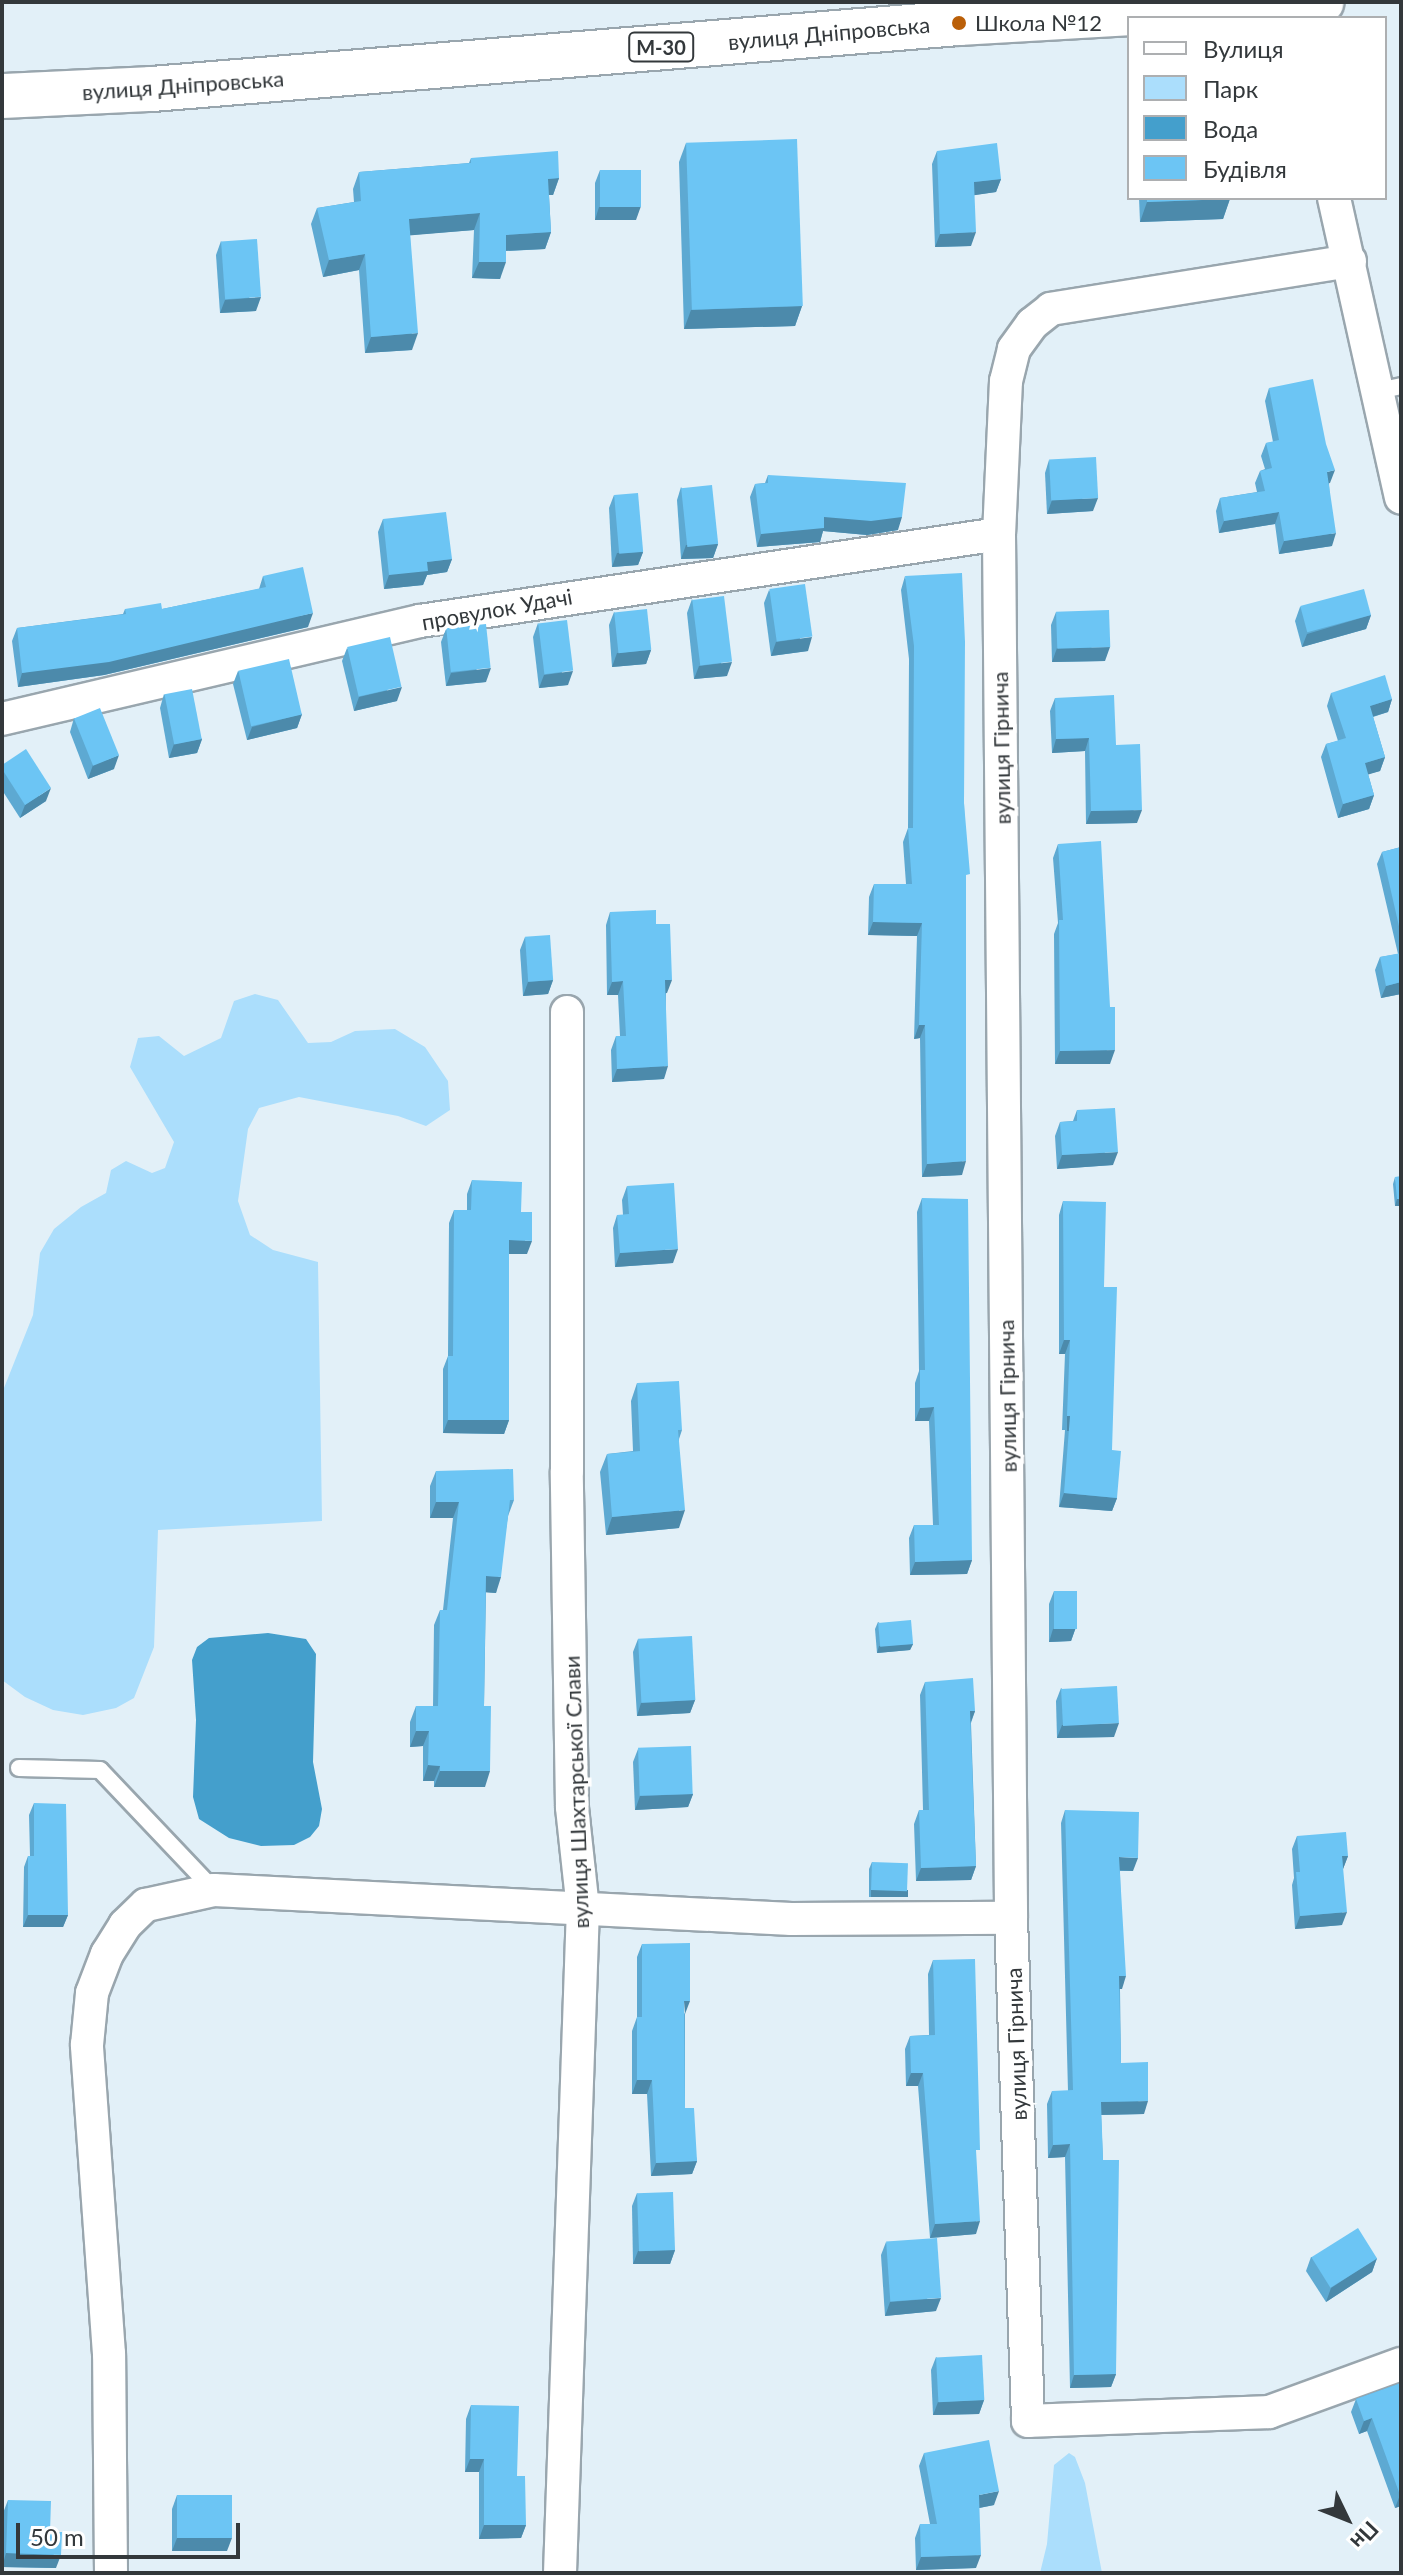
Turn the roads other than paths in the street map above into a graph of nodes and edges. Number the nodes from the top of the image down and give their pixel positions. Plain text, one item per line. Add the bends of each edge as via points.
1 (1321, 2) edge
2 (1277, 8) edge
3 (2, 96) edge
4 (1335, 200) edge
5 (1350, 261) junction
6 (1390, 389) edge
7 (1401, 498) edge
8 (999, 534) junction
9 (2, 719) edge
10 (567, 1012) dead end
11 (19, 1768) dead end
12 (214, 1890) junction
13 (583, 1909) junction
14 (1011, 1918) junction
15 (1401, 2364) edge
16 (111, 2573) edge
17 (560, 2573) edge

1 - 2 highway, вулиця Дніпровська / М-30
2 - 3 highway, вулиця Дніпровська / М-30 via 959,23 168,88
4 - 5 street
5 - 6 street
5 - 8 street, вулиця Гірнича via 1051,309 1014,349 1006,381
6 - 7 street
8 - 9 street, провулок Удачі via 420,621
8 - 14 street, вулиця Гірнича
10 - 13 street, вулиця Шахтарської Слави via 572,1807
11 - 12 lane via 100,1770
12 - 13 street
12 - 16 street via 146,1905 107,1954 92,1993 87,2045 109,2354
13 - 14 street via 791,1919
13 - 17 street, вулиця Шахтарської Слави
14 - 15 street, вулиця Гірнича via 1028,2421 1269,2412

